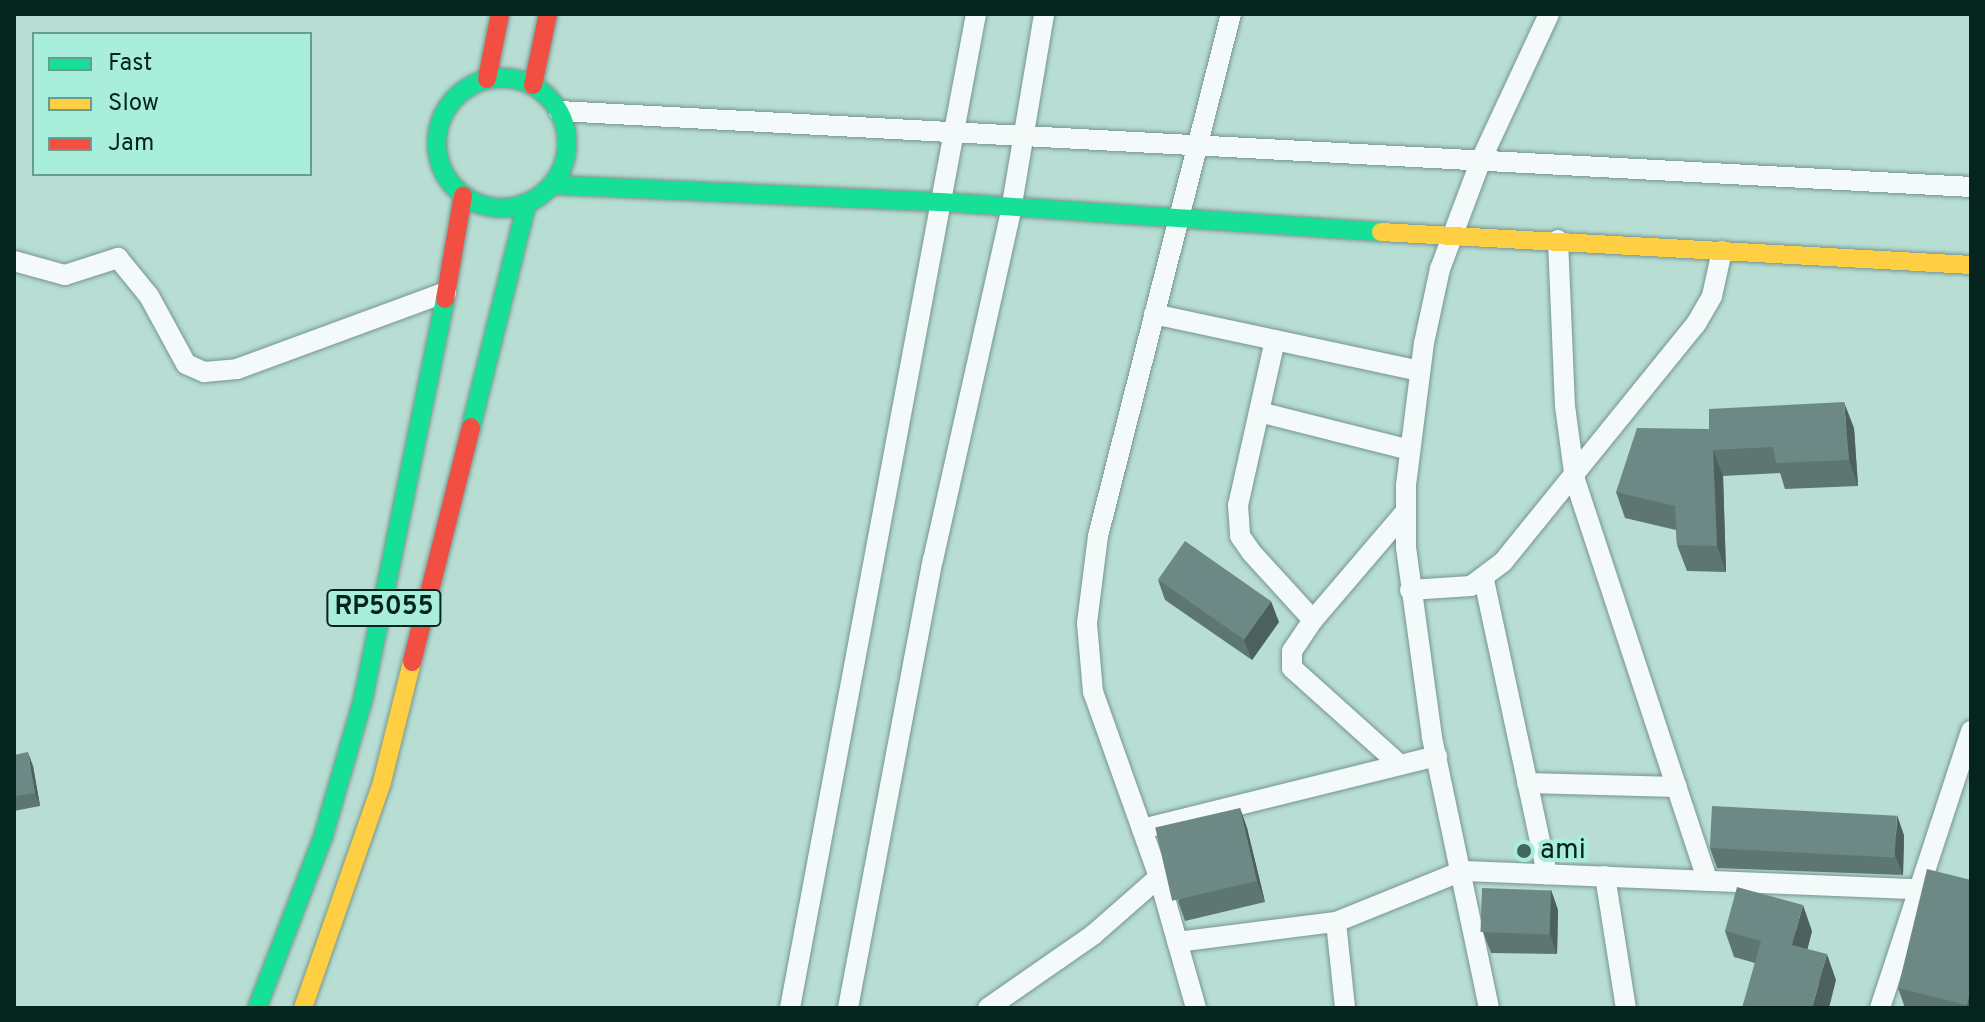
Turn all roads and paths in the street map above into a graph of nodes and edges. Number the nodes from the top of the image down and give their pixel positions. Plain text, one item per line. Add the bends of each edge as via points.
1 (500, 14) edge
2 (548, 14) edge
3 (976, 14) edge
4 (1044, 14) edge
5 (1231, 14) edge
6 (1549, 14) edge
7 (487, 79) junction
8 (533, 85) junction
9 (559, 111) junction
10 (953, 130) junction
11 (1025, 134) junction
12 (1199, 144) junction
13 (1481, 160) junction
14 (552, 185) junction
15 (1971, 187) edge
16 (463, 196) junction
17 (942, 202) junction
18 (527, 203) junction
19 (1011, 210) junction
20 (1176, 221) junction
21 (1455, 234) junction
22 (1558, 240) junction
23 (1722, 251) junction
24 (14, 261) edge
25 (1971, 265) edge
26 (446, 292) junction
27 (1154, 314) junction
28 (1275, 340) junction
29 (1420, 371) junction
30 (1259, 412) junction
31 (1410, 450) junction
32 (1575, 480) junction
33 (1406, 511) junction
34 (1484, 580) junction
35 (1410, 590) junction
36 (1313, 620) junction
37 (1971, 731) edge
38 (1437, 756) junction
39 (1400, 765) junction
40 (1527, 783) junction
41 (1677, 787) junction
42 (1142, 829) junction
43 (1462, 871) junction
44 (1547, 874) junction
45 (1605, 876) junction
46 (1159, 877) junction
47 (1708, 881) junction
48 (1919, 889) junction
49 (1336, 922) junction
50 (1177, 942) junction
51 (257, 1008) edge
52 (303, 1008) edge
53 (790, 1008) edge
54 (848, 1008) edge
55 (988, 1008) edge
56 (1196, 1008) edge
57 (1345, 1008) edge
58 (1489, 1008) edge
59 (1626, 1008) edge
60 (1880, 1008) edge

1 - 7 main road
2 - 8 main road
3 - 10 street
4 - 11 street
5 - 12 street
6 - 13 street
7 - 8 main road via 503,77
7 - 16 main road via 455,97 437,130 441,166
8 - 9 main road
9 - 10 street
9 - 14 main road via 567,149
10 - 11 street
10 - 17 street
11 - 12 street
11 - 19 street
12 - 13 street
12 - 20 street
13 - 15 street
13 - 21 street
14 - 17 main road
14 - 18 main road
16 - 18 main road via 505,208
16 - 26 main road, RP5055
17 - 19 main road
17 - 53 street
18 - 52 main road, RP5055 via 382,782
19 - 20 main road
19 - 54 street via 927,591
20 - 21 main road
20 - 27 street
21 - 22 main road
21 - 29 street via 1431,303
22 - 23 main road
22 - 32 street via 1565,406
23 - 25 main road
23 - 32 street via 1707,307
24 - 26 street via 65,275 118,258 149,296 186,364 204,372 237,369
26 - 51 main road, RP5055 via 363,699 323,837
27 - 28 street
27 - 42 street via 1098,536 1087,623 1093,692
28 - 29 street
28 - 30 street
29 - 31 street
30 - 31 street
30 - 36 street via 1238,505 1240,536
31 - 33 street
32 - 34 street
32 - 41 street
33 - 35 street
33 - 36 street
34 - 35 street via 1471,586
34 - 40 street
35 - 38 street
36 - 39 street via 1292,651 1292,668
37 - 48 street
38 - 39 street
38 - 43 street
39 - 42 street
40 - 41 street
40 - 44 street
41 - 47 street
42 - 46 street
43 - 44 street
43 - 49 street
43 - 58 street
44 - 45 street
45 - 47 street
45 - 59 street
46 - 50 street
46 - 55 street via 1093,935
47 - 48 street
48 - 60 street
49 - 50 street
49 - 57 street
50 - 56 street

